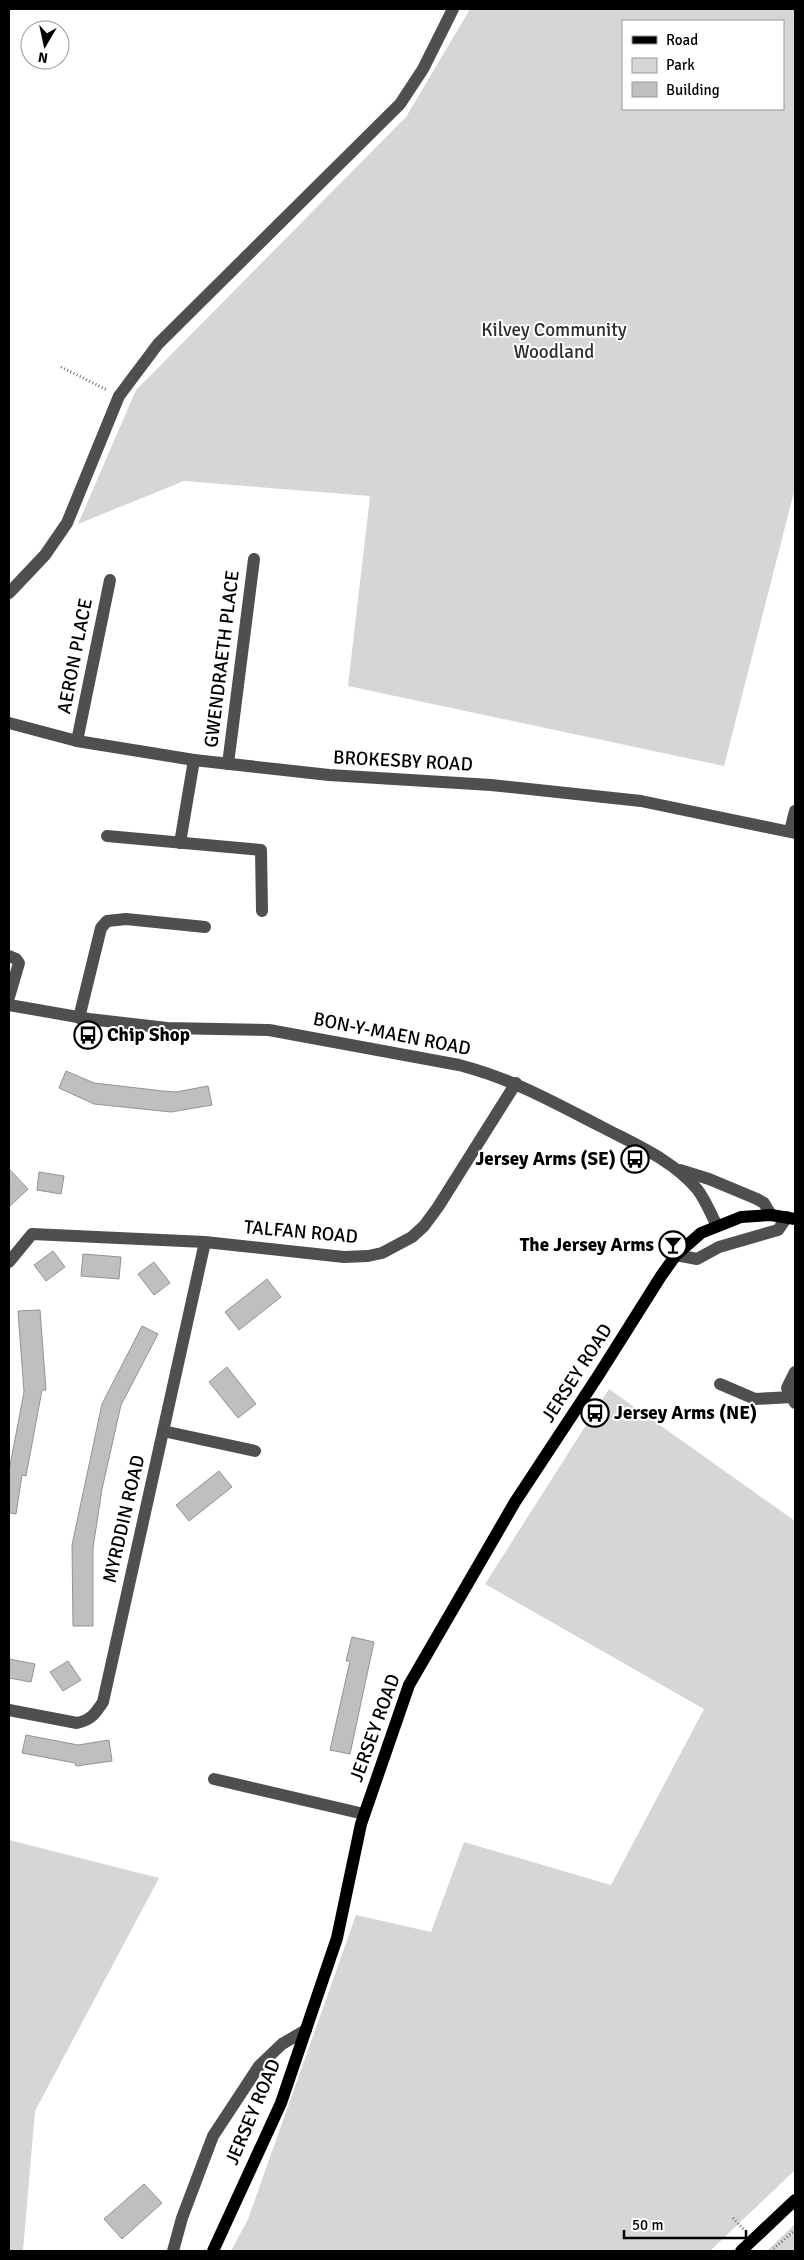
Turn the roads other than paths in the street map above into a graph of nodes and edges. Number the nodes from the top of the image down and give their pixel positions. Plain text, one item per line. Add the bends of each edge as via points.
1 (453, 9) edge
2 (254, 559) dead end
3 (110, 580) dead end
4 (9, 593) edge
5 (9, 723) edge
6 (77, 741) junction
7 (194, 760) junction
8 (228, 764) junction
9 (795, 811) edge
10 (793, 832) edge
11 (107, 836) dead end
12 (180, 843) junction
13 (262, 911) dead end
14 (204, 927) dead end
15 (9, 956) edge
16 (9, 997) edge
17 (9, 1005) edge
18 (79, 1018) junction
19 (516, 1083) junction
20 (676, 1169) junction
21 (771, 1215) junction
22 (791, 1218) edge
23 (717, 1226) junction
24 (205, 1242) junction
25 (676, 1254) junction
26 (9, 1262) edge
27 (795, 1372) edge
28 (720, 1384) dead end
29 (794, 1401) edge
30 (163, 1431) junction
31 (255, 1451) dead end
32 (9, 1710) edge
33 (214, 1779) dead end
34 (364, 1814) junction
35 (306, 2030) junction
36 (795, 2200) edge
37 (173, 2251) edge
38 (213, 2251) edge
39 (741, 2251) edge

1 - 4 street via 423,69 400,104 158,344 119,396 66,523 45,555
2 - 8 street, GWENDRAETH PLACE
3 - 6 street, AERON PLACE
5 - 6 street, BROKESBY ROAD
6 - 7 street, BROKESBY ROAD
7 - 8 street, BROKESBY ROAD
7 - 12 street
8 - 10 street, BROKESBY ROAD via 329,775 491,785 641,801
9 - 10 street
11 - 12 street
12 - 13 street via 261,850
14 - 18 street via 126,919 107,921 99,932
15 - 16 street via 19,963
17 - 18 street, BON-Y-MAEN ROAD
18 - 19 street, BON-Y-MAEN ROAD via 167,1028 269,1030 459,1065
19 - 20 street, BON-Y-MAEN ROAD
19 - 24 street, TALFAN ROAD via 438,1207 424,1226 398,1246 382,1253 344,1257
20 - 21 street via 757,1199 764,1203
20 - 23 street, BON-Y-MAEN ROAD via 698,1190
21 - 22 main road, JERSEY ROAD
21 - 23 main road, JERSEY ROAD via 740,1217
22 - 25 street via 778,1230 719,1247 697,1259
23 - 25 main road, JERSEY ROAD via 690,1240
24 - 26 street, TALFAN ROAD via 32,1234
24 - 30 street, MYRDDIN ROAD
25 - 34 main road, JERSEY ROAD via 515,1502 409,1685
27 - 29 street via 787,1388
28 - 29 street via 755,1399
30 - 31 street
30 - 32 street, MYRDDIN ROAD via 103,1702 88,1721 77,1723
33 - 34 street
34 - 35 main road, JERSEY ROAD via 337,1938
35 - 37 street via 282,2044 259,2066 213,2136
35 - 38 main road, JERSEY ROAD via 281,2104
36 - 39 main road

